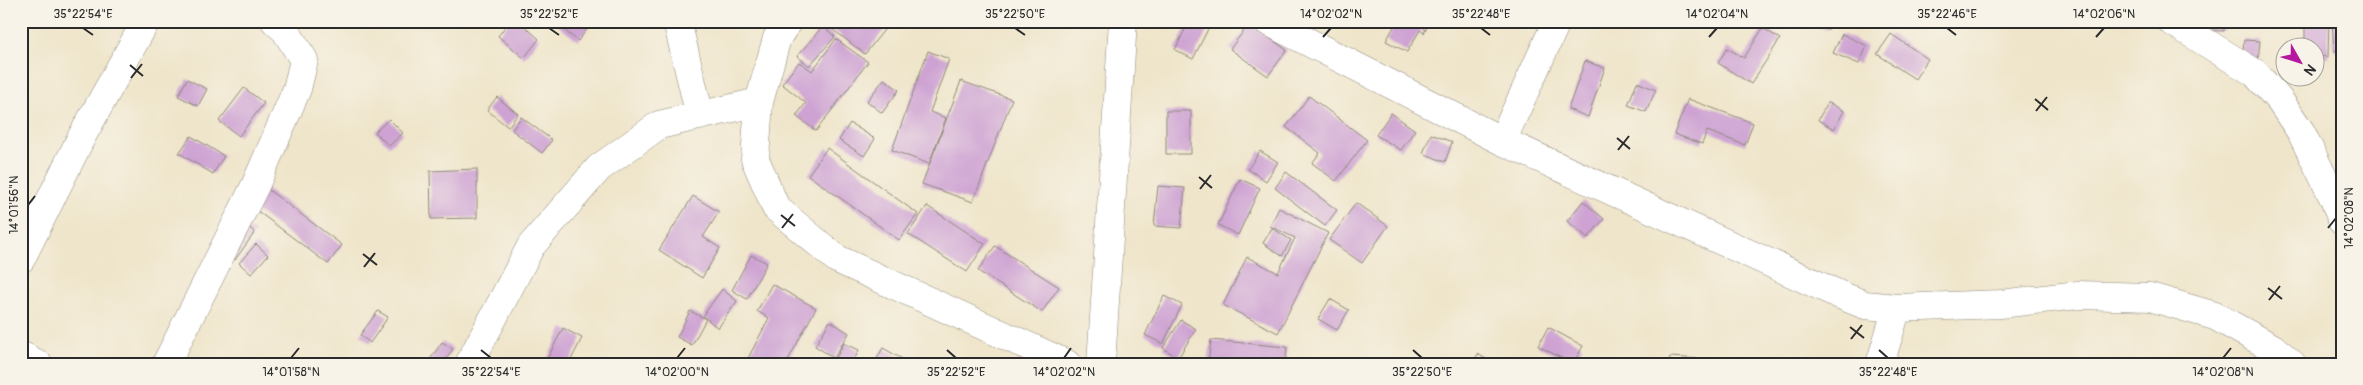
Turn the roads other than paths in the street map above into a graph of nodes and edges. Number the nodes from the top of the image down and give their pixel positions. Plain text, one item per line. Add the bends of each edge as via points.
1 (146, 21) edge
2 (275, 21) edge
3 (677, 21) edge
4 (788, 21) edge
5 (1123, 21) edge
6 (1268, 21) edge
7 (1557, 21) edge
8 (2171, 21) edge
9 (759, 102) junction
10 (700, 116) junction
11 (1502, 141) junction
12 (2342, 221) edge
13 (21, 259) edge
14 (1898, 308) junction
15 (21, 355) edge
16 (38, 364) edge
17 (166, 364) edge
18 (469, 364) edge
19 (1067, 364) edge
20 (1101, 364) edge
21 (1880, 364) edge
22 (2292, 364) edge

1 - 13 street via 81,138
2 - 17 street via 285,30 304,60 297,89 255,186
3 - 10 street
4 - 9 street via 777,38
5 - 20 street
6 - 11 street
7 - 11 street
8 - 12 street via 2255,73 2280,101 2301,132
9 - 10 street
9 - 19 street via 755,159 776,208 837,259
10 - 18 street via 658,125 599,168 531,246
11 - 14 street via 1840,295 1865,305
14 - 21 street
14 - 22 street via 2000,304 2078,294 2150,296 2216,316 2273,348
15 - 16 street

